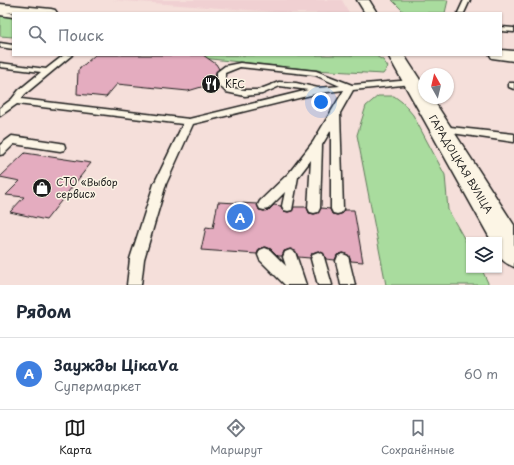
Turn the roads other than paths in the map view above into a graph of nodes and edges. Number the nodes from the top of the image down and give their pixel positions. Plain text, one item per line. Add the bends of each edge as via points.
1 (363, 0) edge
2 (467, 0) edge
3 (0, 8) edge
4 (41, 12) edge
5 (370, 12) edge
6 (461, 12) edge
7 (0, 13) edge
8 (12, 14) edge
9 (502, 29) edge
10 (514, 30) edge
11 (0, 46) edge
12 (12, 47) edge
13 (502, 55) edge
14 (67, 56) edge
15 (397, 56) edge
16 (514, 56) edge
17 (0, 65) edge
18 (48, 71) junction
19 (412, 82) junction
20 (350, 87) junction
21 (319, 90) junction
22 (15, 101) junction
23 (335, 111) junction
24 (0, 113) edge
25 (189, 122) junction
26 (441, 129) junction
27 (514, 138) edge
28 (317, 145) junction
29 (60, 148) dead end
30 (0, 151) edge
31 (293, 176) junction
32 (264, 205) dead end
33 (288, 206) dead end
34 (314, 208) dead end
35 (337, 209) dead end
36 (514, 252) edge
37 (265, 255) dead end
38 (290, 257) dead end
39 (318, 259) dead end
40 (343, 261) dead end
41 (134, 285) edge
42 (295, 285) edge
43 (299, 285) edge
44 (325, 285) edge
45 (348, 285) edge

1 - 5 street
2 - 6 lane
3 - 4 street
7 - 8 lane
9 - 10 lane
11 - 12 lane
13 - 16 street
14 - 18 lane
15 - 19 street, ГАРАДОЦКАЯ ВУЛІЦА
17 - 18 lane
18 - 22 lane
19 - 20 lane
19 - 26 street, ГАРАДОЦКАЯ ВУЛІЦА
20 - 21 lane
20 - 21 lane via 316,73 240,65 221,72 220,82 229,90 245,93 259,92 279,84
20 - 23 lane
21 - 25 lane
22 - 24 lane
22 - 25 lane
23 - 28 lane
23 - 35 lane
25 - 41 lane via 160,184 137,259
26 - 27 lane
26 - 36 street, ГАРАДОЦКАЯ ВУЛІЦА
28 - 31 lane
28 - 34 lane
29 - 30 lane via 12,140
31 - 32 lane
31 - 33 lane
37 - 42 lane
38 - 43 lane
39 - 44 lane
40 - 45 lane

